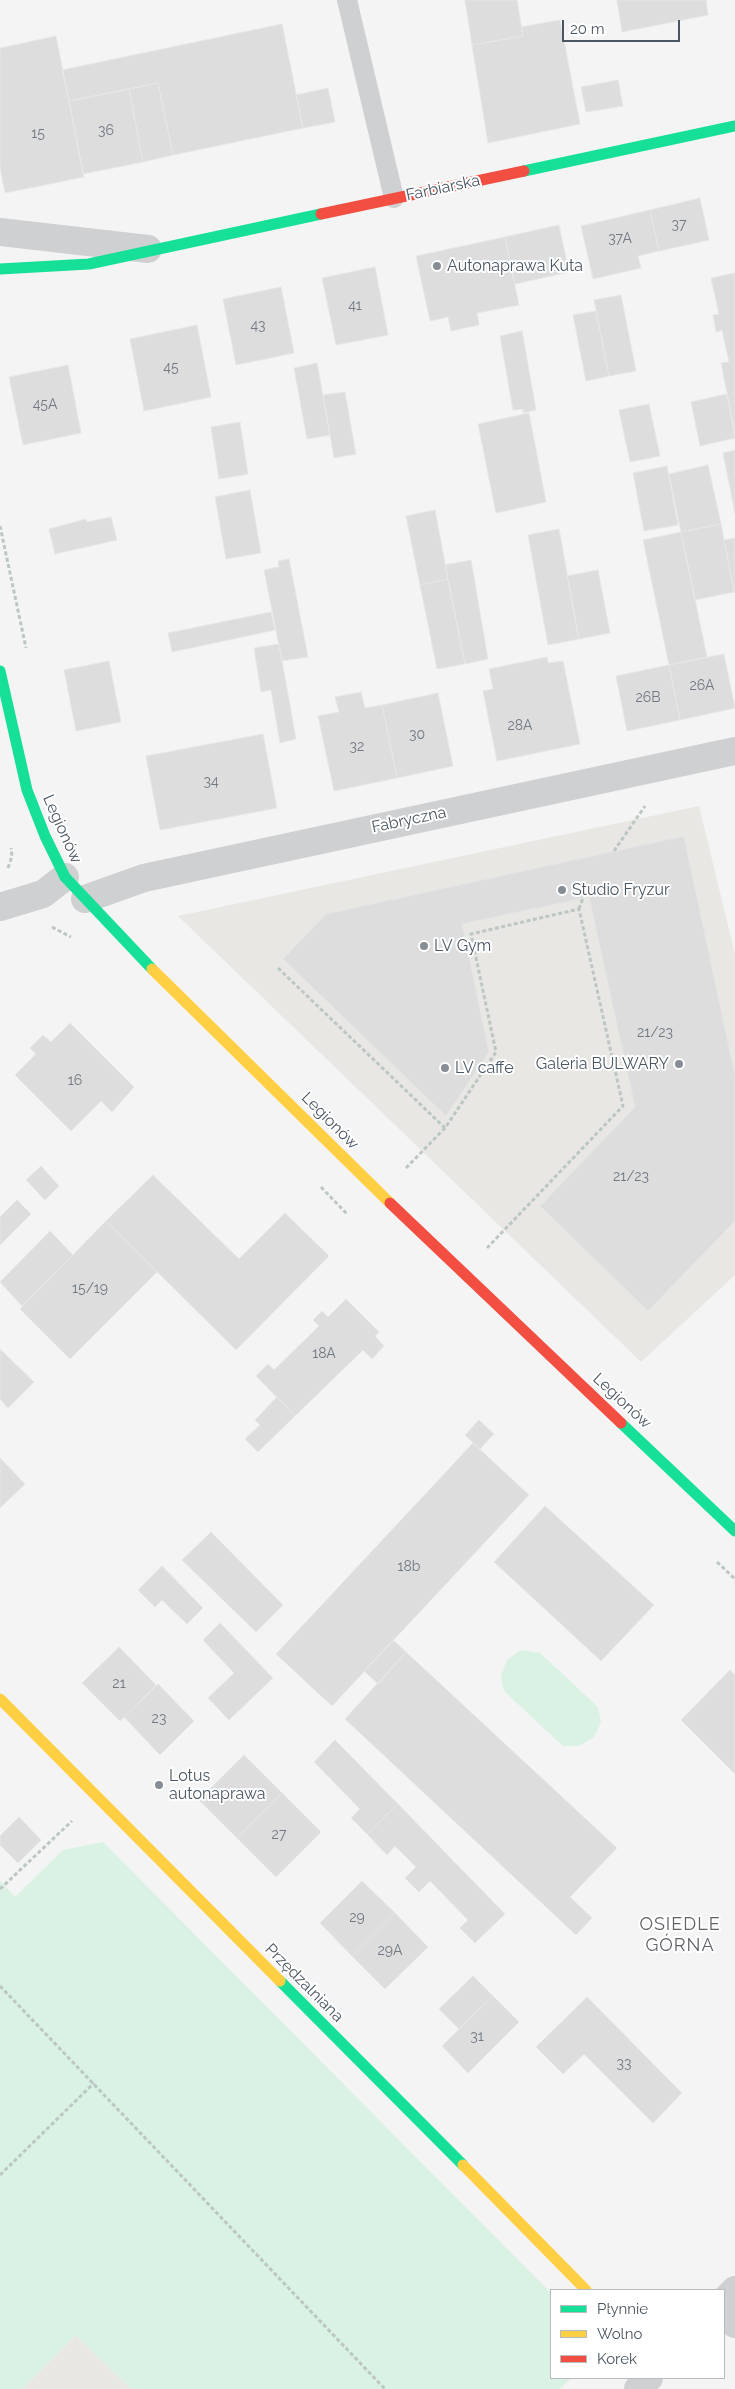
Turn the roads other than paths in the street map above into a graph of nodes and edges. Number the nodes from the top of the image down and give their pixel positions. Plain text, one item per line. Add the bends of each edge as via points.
1 (348, 0) edge
2 (735, 126) edge
3 (394, 198) junction
4 (0, 232) edge
5 (152, 250) junction
6 (0, 269) edge
7 (0, 671) edge
8 (735, 751) edge
9 (65, 877) junction
10 (85, 900) junction
11 (0, 907) edge
12 (735, 1531) edge
13 (0, 1699) edge
14 (585, 2289) edge
15 (735, 2290) edge
16 (725, 2300) edge
17 (725, 2314) edge
18 (735, 2324) edge
19 (648, 2379) edge
20 (638, 2389) edge

1 - 3 lane
2 - 3 street, Farbiarska
3 - 5 street, Farbiarska
4 - 5 street, Farbiarska
5 - 6 street, Farbiarska via 89,264
7 - 9 street, Legionów via 27,790
8 - 10 street, Fabryczna via 144,878
9 - 10 street, Legionów
9 - 11 street via 44,894
10 - 12 street, Legionów via 422,1235
13 - 14 street, Przędzalniana
15 - 16 street
17 - 18 street
19 - 20 street

